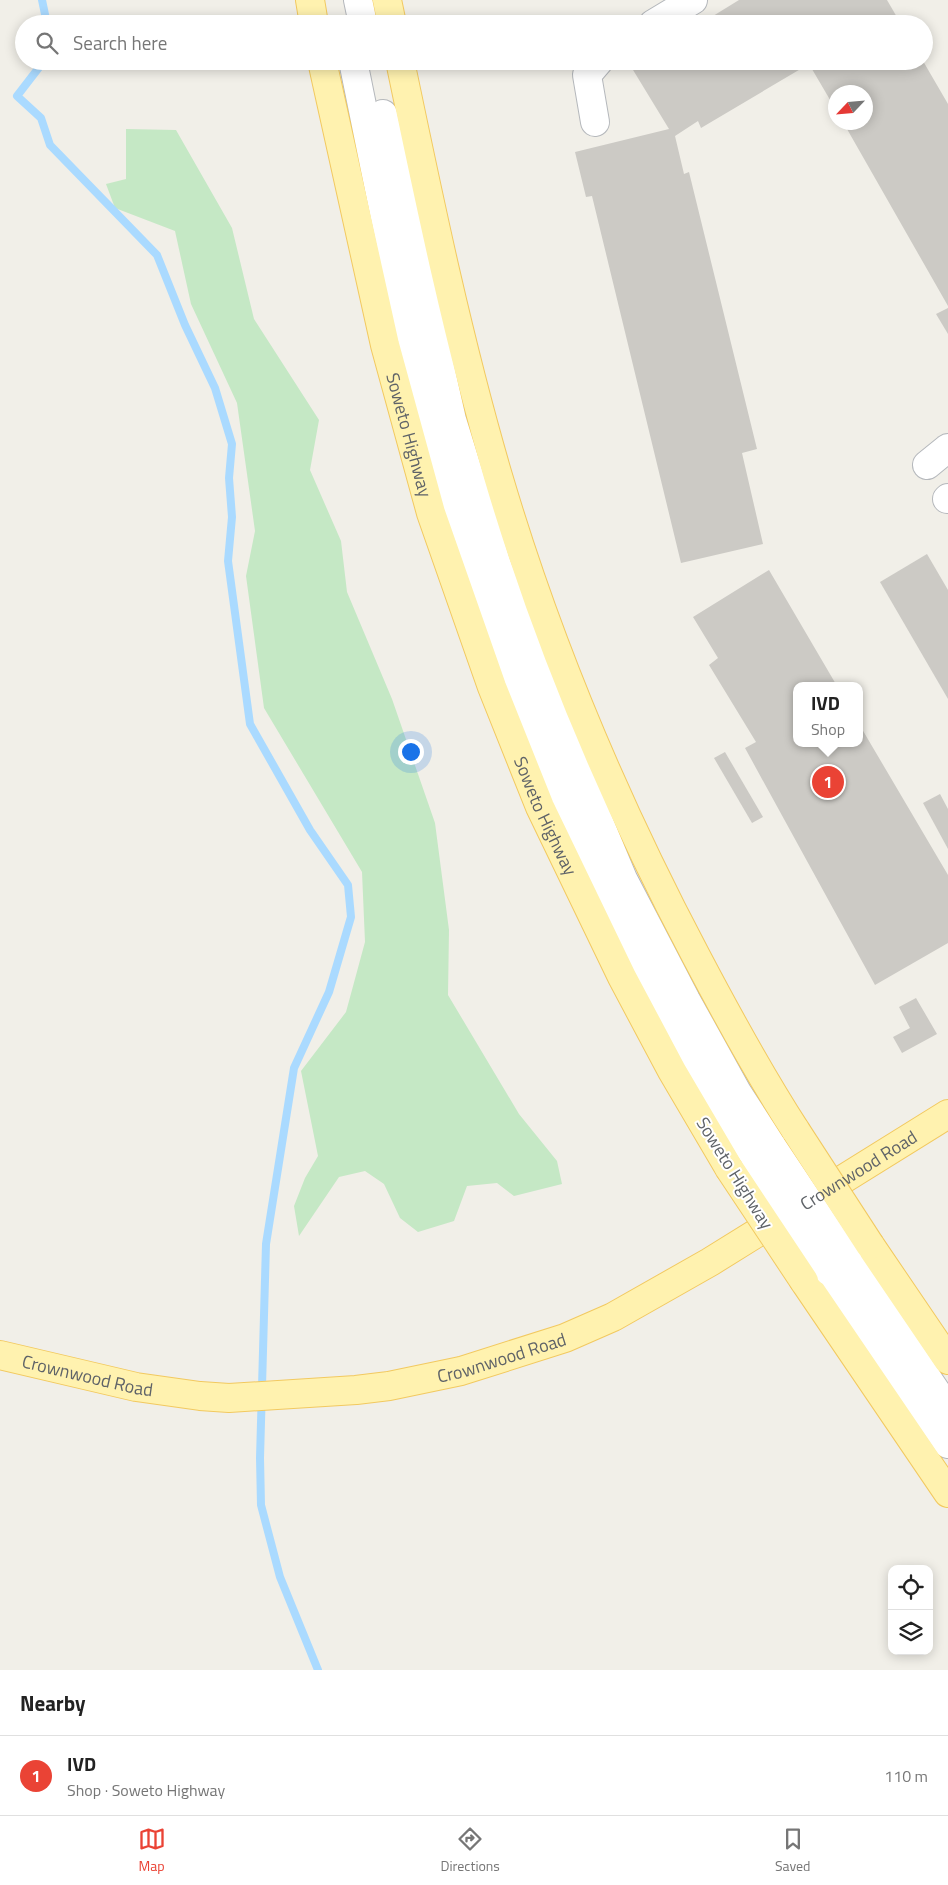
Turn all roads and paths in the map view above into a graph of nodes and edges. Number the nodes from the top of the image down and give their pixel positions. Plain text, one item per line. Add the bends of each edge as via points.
1 (310, 0) edge
2 (340, 0) edge
3 (358, 0) edge
4 (387, 0) edge
5 (693, 0) edge
6 (312, 15) edge
7 (343, 15) edge
8 (361, 15) edge
9 (390, 15) edge
10 (668, 15) edge
11 (324, 70) edge
12 (355, 70) edge
13 (373, 70) edge
14 (402, 70) edge
15 (591, 70) edge
16 (595, 122) dead end
17 (948, 448) edge
18 (927, 465) dead end
19 (948, 1114) edge
20 (764, 1152) junction
21 (827, 1271) junction
22 (0, 1355) edge
23 (948, 1360) edge
24 (948, 1409) edge
25 (948, 1444) edge
26 (948, 1493) edge

1 - 6 main road
2 - 7 lane
3 - 8 lane
4 - 9 main road
5 - 10 lane
11 - 21 main road, Soweto Highway, bridge via 384,345 431,513 492,688 540,808 622,978 729,1168
12 - 20 lane, Soweto Highway via 423,386 490,608 545,753 650,977 714,1092
13 - 20 lane, Soweto Highway via 452,420 497,565 547,698 623,879 737,1092
14 - 23 main road, bridge via 457,321 498,477 548,626 601,758 667,901 749,1055
15 - 16 lane via 587,75
17 - 18 lane
19 - 22 main road, Crownwood Road via 710,1262 613,1317 565,1338 461,1371 389,1386 229,1398 136,1387
20 - 21 lane, Soweto Highway, bridge
21 - 24 lane, Soweto Highway
21 - 25 lane, Soweto Highway
21 - 26 main road, Soweto Highway

